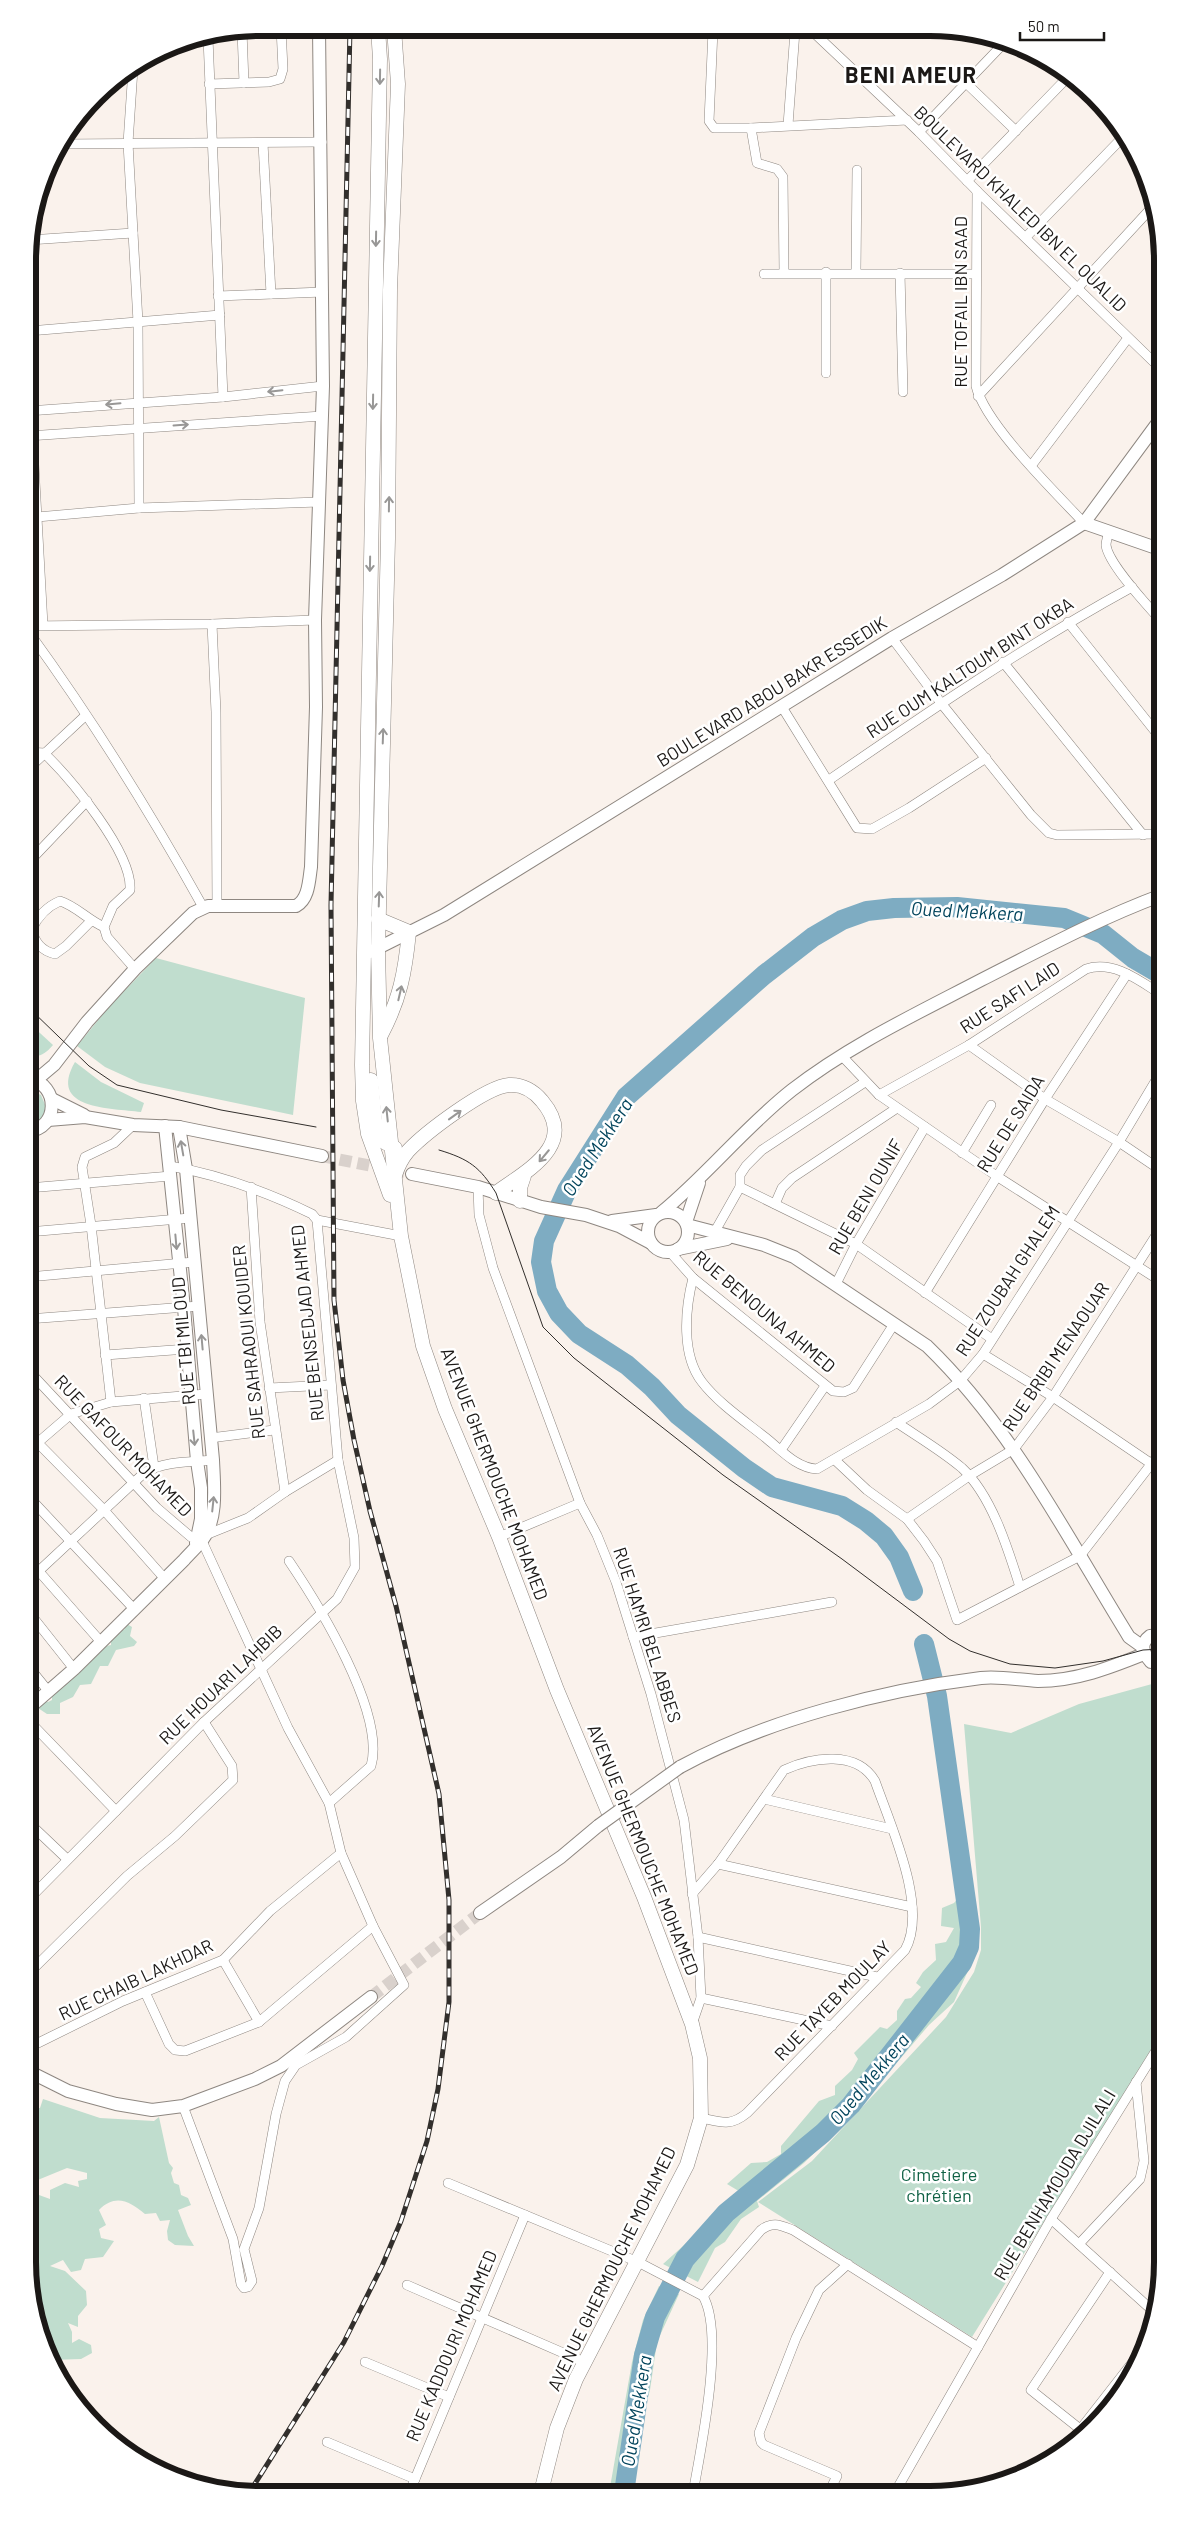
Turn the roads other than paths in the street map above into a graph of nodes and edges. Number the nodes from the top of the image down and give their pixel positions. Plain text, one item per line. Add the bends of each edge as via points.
1 (281, 36) edge
2 (319, 36) edge
3 (379, 36) edge
4 (395, 36) edge
5 (713, 36) edge
6 (795, 36) edge
7 (817, 36) edge
8 (242, 37) edge
9 (208, 43) edge
10 (1000, 47) edge
11 (133, 76) edge
12 (1064, 81) edge
13 (244, 83) junction
14 (966, 83) junction
15 (209, 84) junction
16 (907, 120) junction
17 (788, 125) junction
18 (751, 128) junction
19 (1016, 131) junction
20 (919, 132) junction
21 (1120, 141) edge
22 (322, 142) junction
23 (128, 143) junction
24 (211, 143) junction
25 (263, 143) junction
26 (69, 144) edge
27 (857, 170) dead end
28 (968, 181) junction
29 (978, 191) junction
30 (1148, 212) edge
31 (133, 234) junction
32 (1026, 237) junction
33 (37, 240) edge
34 (784, 272) junction
35 (826, 272) junction
36 (856, 272) junction
37 (900, 273) junction
38 (764, 274) dead end
39 (975, 274) junction
40 (1078, 287) junction
41 (323, 292) junction
42 (271, 294) junction
43 (218, 296) junction
44 (220, 315) junction
45 (138, 322) junction
46 (36, 330) edge
47 (1128, 338) junction
48 (1154, 362) edge
49 (826, 373) dead end
50 (324, 386) junction
51 (903, 392) dead end
52 (223, 396) junction
53 (978, 396) junction
54 (139, 402) junction
55 (36, 410) edge
56 (322, 416) junction
57 (137, 428) junction
58 (1154, 428) edge
59 (36, 436) edge
60 (1031, 466) junction
61 (319, 502) junction
62 (36, 505) edge
63 (139, 508) junction
64 (37, 517) junction
65 (1084, 523) junction
66 (1108, 533) junction
67 (1154, 546) edge
68 (1132, 587) junction
69 (1154, 613) edge
70 (315, 620) junction
71 (1068, 622) junction
72 (212, 624) junction
73 (36, 626) edge
74 (43, 626) junction
75 (892, 638) junction
76 (36, 642) edge
77 (1003, 662) junction
78 (941, 703) junction
79 (782, 707) junction
80 (85, 716) junction
81 (1154, 730) edge
82 (36, 752) edge
83 (44, 752) junction
84 (986, 758) junction
85 (36, 761) edge
86 (829, 780) junction
87 (87, 801) junction
88 (1154, 834) edge
89 (1143, 835) junction
90 (36, 855) edge
91 (1154, 898) edge
92 (203, 907) junction
93 (217, 907) junction
94 (378, 919) junction
95 (36, 920) edge
96 (91, 921) junction
97 (104, 927) junction
98 (409, 932) junction
99 (36, 941) edge
100 (378, 949) junction
101 (363, 955) junction
102 (135, 969) junction
103 (1127, 974) junction
104 (1154, 989) edge
105 (363, 1026) junction
106 (380, 1038) junction
107 (969, 1045) junction
108 (840, 1055) junction
109 (62, 1056) junction
110 (36, 1075) edge
111 (865, 1082) junction
112 (36, 1083) edge
113 (1154, 1083) edge
114 (879, 1095) junction
115 (50, 1096) junction
116 (1045, 1099) junction
117 (991, 1105) dead end
118 (897, 1108) junction
119 (94, 1118) junction
120 (48, 1120) junction
121 (133, 1125) junction
122 (165, 1126) junction
123 (179, 1126) junction
124 (36, 1127) edge
125 (925, 1127) junction
126 (1119, 1142) junction
127 (416, 1144) junction
128 (393, 1148) junction
129 (962, 1153) junction
130 (322, 1156) tunnel mouth
131 (1154, 1166) edge
132 (186, 1169) junction
133 (171, 1171) junction
134 (412, 1174) tunnel mouth
135 (524, 1176) junction
136 (998, 1177) junction
137 (394, 1178) junction
138 (701, 1178) junction
139 (84, 1184) junction
140 (36, 1187) edge
141 (251, 1187) junction
142 (478, 1187) junction
143 (740, 1187) junction
144 (496, 1193) junction
145 (520, 1201) junction
146 (775, 1204) junction
147 (398, 1214) junction
148 (659, 1214) junction
149 (190, 1218) junction
150 (174, 1220) junction
151 (317, 1220) junction
152 (1067, 1220) junction
153 (608, 1222) junction
154 (686, 1224) junction
155 (91, 1225) junction
156 (36, 1231) edge
157 (714, 1233) junction
158 (401, 1236) junction
159 (1154, 1238) edge
160 (735, 1239) junction
161 (650, 1243) junction
162 (856, 1244) junction
163 (673, 1250) junction
164 (194, 1262) junction
165 (178, 1263) junction
166 (1136, 1266) junction
167 (95, 1270) junction
168 (36, 1276) edge
169 (1154, 1277) edge
170 (693, 1278) junction
171 (836, 1284) junction
172 (926, 1293) junction
173 (199, 1306) junction
174 (184, 1308) junction
175 (101, 1312) junction
176 (36, 1318) edge
177 (894, 1324) junction
178 (992, 1339) junction
179 (187, 1349) junction
180 (983, 1354) junction
181 (105, 1355) junction
182 (36, 1378) edge
183 (960, 1381) junction
184 (331, 1385) junction
185 (825, 1386) junction
186 (268, 1388) junction
187 (206, 1394) junction
188 (190, 1395) junction
189 (1053, 1397) junction
190 (144, 1398) junction
191 (111, 1402) junction
192 (71, 1414) junction
193 (896, 1422) junction
194 (274, 1430) junction
195 (210, 1438) junction
196 (36, 1443) joint
197 (1014, 1448) junction
198 (781, 1450) junction
199 (213, 1460) junction
200 (338, 1460) junction
201 (835, 1460) junction
202 (197, 1462) junction
203 (1154, 1462) edge
204 (1152, 1465) junction
205 (154, 1467) junction
206 (968, 1476) junction
207 (134, 1480) junction
208 (284, 1492) junction
209 (580, 1503) junction
210 (36, 1504) edge
211 (103, 1510) junction
212 (907, 1519) junction
213 (499, 1536) junction
214 (70, 1539) junction
215 (200, 1540) junction
216 (1080, 1556) junction
217 (289, 1561) dead end
218 (36, 1567) edge
219 (40, 1571) junction
220 (36, 1574) edge
221 (165, 1579) junction
222 (1020, 1587) junction
223 (832, 1602) dead end
224 (134, 1609) junction
225 (322, 1611) junction
226 (36, 1621) edge
227 (1154, 1634) edge
228 (633, 1637) junction
229 (101, 1642) junction
230 (1152, 1657) edge
231 (74, 1669) junction
232 (261, 1669) junction
233 (36, 1676) edge
234 (49, 1692) junction
235 (36, 1703) edge
236 (204, 1722) junction
237 (36, 1728) edge
238 (764, 1799) junction
239 (329, 1803) junction
240 (116, 1811) junction
241 (892, 1829) junction
242 (36, 1830) edge
243 (341, 1853) junction
244 (67, 1859) junction
245 (718, 1864) junction
246 (36, 1892) edge
247 (692, 1894) junction
248 (912, 1907) junction
249 (480, 1913) tunnel mouth
250 (373, 1926) junction
251 (698, 1937) junction
252 (223, 1960) junction
253 (36, 1966) edge
254 (877, 1977) junction
255 (145, 1992) junction
256 (371, 1996) tunnel mouth
257 (701, 1998) junction
258 (258, 2022) junction
259 (692, 2024) junction
260 (832, 2026) junction
261 (36, 2044) edge
262 (1154, 2054) edge
263 (36, 2075) edge
264 (1136, 2082) junction
265 (183, 2106) junction
266 (701, 2118) junction
267 (448, 2184) dead end
268 (525, 2215) junction
269 (1051, 2219) junction
270 (233, 2239) junction
271 (1079, 2244) junction
272 (241, 2247) junction
273 (638, 2262) junction
274 (848, 2264) junction
275 (1110, 2272) junction
276 (408, 2285) dead end
277 (700, 2294) junction
278 (1149, 2307) edge
279 (482, 2316) junction
280 (978, 2347) junction
281 (365, 2362) dead end
282 (584, 2362) junction
283 (1118, 2384) edge
284 (449, 2397) junction
285 (1100, 2408) edge
286 (1079, 2429) edge
287 (327, 2442) dead end
288 (415, 2479) junction
289 (412, 2486) edge
290 (542, 2486) edge
291 (694, 2486) edge
292 (832, 2486) edge
293 (899, 2486) edge

1 - 13 street via 280,79
2 - 22 street
3 -> 101 main road
94 -> 4 main road via 388,539 390,290 398,84
5 - 18 street via 708,121 719,129
6 - 17 street
7 - 16 street, BOULEVARD KHALED IBN EL OUALID
8 - 13 street
9 - 15 street
10 - 14 street
11 - 23 street
12 - 19 street
13 - 15 street
14 - 19 street
14 - 20 street
15 - 24 street
16 - 17 street
16 - 20 street, BOULEVARD KHALED IBN EL OUALID
17 - 18 street
18 - 34 street via 757,163 777,169 783,177
19 - 28 street
20 - 28 street, BOULEVARD KHALED IBN EL OUALID
21 - 32 street
22 - 25 street
22 - 41 street
23 - 24 street
23 - 26 street
23 - 31 street
24 - 25 street
24 - 43 street
25 - 42 street
27 - 36 street
28 - 29 street, BOULEVARD KHALED IBN EL OUALID
29 - 32 street, BOULEVARD KHALED IBN EL OUALID
29 - 39 street, RUE TOFAIL IBN SAAD
30 - 40 street
31 - 33 street
31 - 45 street
32 - 40 street, BOULEVARD KHALED IBN EL OUALID
34 - 35 street
34 - 38 street
35 - 36 street
35 - 49 street
36 - 37 street
37 - 39 street
37 - 51 street
39 - 53 street, RUE TOFAIL IBN SAAD
40 - 47 street, BOULEVARD KHALED IBN EL OUALID
40 - 53 street
41 - 42 street
41 - 50 street
42 - 43 street
43 - 44 street
44 - 45 street
44 - 52 street
45 - 46 street
45 - 54 street
47 - 48 street, BOULEVARD KHALED IBN EL OUALID
47 - 60 street
50 -> 52 street
50 - 56 street
52 - 54 street
53 - 60 street, RUE TOFAIL IBN SAAD
54 -> 55 street
54 - 57 street
57 -> 56 street
56 - 61 street
57 - 59 street
57 - 63 street
58 - 65 street, BOULEVARD ABOU BAKR ESSEDIK
60 - 65 street, RUE TOFAIL IBN SAAD
61 - 63 street
61 - 70 street
62 - 64 street
63 - 64 street
64 - 74 street
65 - 66 street
65 - 75 street, BOULEVARD ABOU BAKR ESSEDIK
66 - 67 street
66 - 68 street via 1108,550
68 - 69 street
68 - 71 street, RUE OUM KALTOUM BINT OKBA
70 - 72 street
70 - 93 street via 316,707 307,891 296,906
71 - 77 street, RUE OUM KALTOUM BINT OKBA
71 - 81 street
72 - 74 street
72 - 93 street
73 - 74 street
75 - 78 street
75 - 79 street, BOULEVARD ABOU BAKR ESSEDIK
76 - 80 street
77 - 78 street, RUE OUM KALTOUM BINT OKBA
77 - 89 street
78 - 84 street
78 - 86 street, RUE OUM KALTOUM BINT OKBA
79 - 86 street
79 - 98 street, BOULEVARD ABOU BAKR ESSEDIK via 444,915
80 - 83 street
80 - 92 street via 156,822
82 - 83 street
83 - 85 street
83 - 87 street
84 - 86 street via 872,829 857,828
84 - 89 street via 1049,833
87 - 90 street
87 - 97 street via 123,860 130,885 125,897 113,906
88 - 89 street
91 - 108 street via 900,1021
92 - 93 street
92 - 102 street
94 - 98 main road
94 - 100 main road
95 - 96 street via 51,905 60,901 70,904
96 - 97 street
96 - 99 street via 55,954
97 - 102 street via 107,937
98 - 100 street, BOULEVARD ABOU BAKR ESSEDIK
106 -> 98 main road via 398,1001
100 - 101 street, BOULEVARD ABOU BAKR ESSEDIK
100 - 106 main road
101 - 105 main road
102 - 109 street
103 - 104 street, RUE SAFI LAID
103 - 107 street, RUE SAFI LAID via 1096,966 1086,969
103 - 116 street, RUE DE SAIDA
105 - 128 main road via 368,1039 376,1127 384,1142
105 - 147 main road via 366,1125
128 -> 106 main road
107 - 114 street, RUE SAFI LAID
107 - 116 street
108 - 111 street
108 - 138 street via 778,1102
109 - 110 street
109 - 115 street
111 - 114 street
111 - 143 street via 762,1150 740,1175
112 - 115 street
113 - 126 street, RUE ZOUBAH GHALEM
114 - 118 street
115 - 119 street
115 - 120 street via 52,1110
116 - 126 street
116 - 136 street, RUE DE SAIDA
117 - 129 street
118 - 125 street
118 - 146 street via 792,1178 782,1188
119 - 120 street
119 - 121 street
120 - 124 street
121 - 122 street
121 - 139 street via 114,1143 85,1157 82,1167
122 - 123 street
122 - 133 street
123 - 130 street
132 -> 123 street, RUE TBI MILOUD
125 - 129 street
125 - 162 street, RUE BENI OUNIF
126 - 131 street
126 - 152 street, RUE ZOUBAH GHALEM
127 - 128 main road
127 -> 135 main road via 488,1090 510,1085 524,1087 542,1100 552,1115 554,1127 549,1150
127 - 137 main road via 404,1156
128 - 137 main road
129 - 136 street
132 - 133 street, RUE BENSEDJAD AHMED
132 - 141 street, RUE BENSEDJAD AHMED
132 - 149 street, RUE TBI MILOUD
133 - 139 street, RUE BENSEDJAD AHMED
133 - 150 street
134 - 142 street
135 - 144 main road
135 - 145 main road
136 - 152 street
136 - 172 street, RUE DE SAIDA
137 - 147 main road
138 - 148 street
138 - 154 street
139 - 140 street, RUE BENSEDJAD AHMED
139 - 155 street
141 - 151 street, RUE BENSEDJAD AHMED via 312,1214
141 - 186 street, RUE SAHRAOUI KOUIDER
142 - 144 street
142 - 209 street, RUE HAMRI BEL ABBES via 479,1215 485,1242
143 - 146 street
143 - 157 street
144 - 145 street
145 - 153 street
146 - 162 street
147 - 158 main road, AVENUE GHERMOUCHE MOHAMED
148 - 153 street
148 - 154 street via 676,1213
148 - 161 street via 648,1225
149 - 150 street
149 - 164 street, RUE TBI MILOUD
150 - 155 street
150 -> 165 street
151 - 158 street
151 - 184 street, RUE BENSEDJAD AHMED
152 - 166 street
152 - 178 street, RUE ZOUBAH GHALEM
153 - 161 street
154 - 157 street
154 - 163 street via 686,1239
155 - 156 street
155 - 167 street
157 - 160 street
158 - 213 main road, AVENUE GHERMOUCHE MOHAMED via 430,1366
159 - 166 street, RUE BRIBI MENAOUAR
160 - 163 street
160 - 171 street via 776,1248
161 - 163 street via 659,1250
162 - 171 street, RUE BENI OUNIF
162 - 172 street
163 - 170 street, RUE BENOUNA AHMED
164 - 165 street
164 - 173 street, RUE TBI MILOUD
165 - 167 street
165 - 174 street
166 - 169 street
166 - 189 street, RUE BRIBI MENAOUAR
167 - 168 street
167 - 175 street
170 - 185 street, RUE BENOUNA AHMED
170 - 198 street, RUE ZOUBAH GHALEM via 687,1312 688,1333 694,1364 702,1382
171 - 177 street
172 - 178 street
173 - 174 street
187 -> 173 street, RUE TBI MILOUD
174 - 175 street
174 - 179 street
175 - 176 street
175 - 181 street
177 - 183 street via 927,1346
177 - 185 street, RUE BENOUNA AHMED via 853,1388 838,1393
178 - 180 street, RUE ZOUBAH GHALEM
179 - 181 street
179 - 188 street
180 - 183 street, RUE ZOUBAH GHALEM
180 - 189 street
181 - 191 street
182 - 192 street, RUE GAFOUR MOHAMED
183 - 193 street, RUE ZOUBAH GHALEM via 929,1404
183 - 197 street
184 - 186 street
184 - 200 street, RUE BENSEDJAD AHMED
185 - 198 street
186 - 194 street, RUE SAHRAOUI KOUIDER
187 - 188 street
187 - 195 street, RUE TBI MILOUD
188 - 190 street
188 -> 202 street
189 - 197 street, RUE BRIBI MENAOUAR
189 - 204 street
190 - 191 street
190 - 205 street
191 - 192 street
192 - 196 street
192 - 207 street, RUE GAFOUR MOHAMED
193 - 201 street, RUE ZOUBAH GHALEM
193 - 206 street
194 - 195 street
194 - 208 street, RUE SAHRAOUI KOUIDER
195 - 199 street, RUE TBI MILOUD
196 - 211 street
197 - 206 street, RUE BRIBI MENAOUAR
197 - 216 street
198 - 201 street, RUE ZOUBAH GHALEM via 808,1469 818,1469
199 - 202 street
215 -> 199 street, RUE TBI MILOUD via 214,1506
200 - 208 street
200 - 225 street, RUE HOUARI LAHBIB via 354,1538 354,1567 337,1599
201 - 212 street via 866,1490
202 - 205 street
202 - 215 street via 202,1506
203 - 204 street
204 - 216 street
205 - 207 street
206 - 212 street, RUE BRIBI MENAOUAR
206 - 222 street via 1004,1537
207 - 211 street
207 - 215 street, RUE GAFOUR MOHAMED via 183,1532
208 - 215 street via 248,1518
209 - 213 street
209 - 228 street, RUE HAMRI BEL ABBES via 616,1582
210 - 214 street
211 - 214 street
211 - 221 street
212 - 222 street via 937,1561 957,1620
213 - 259 main road, AVENUE GHERMOUCHE MOHAMED via 557,1690 644,1897
214 - 219 street
214 - 224 street
215 - 221 street
215 - 232 street
216 - 222 street
216 - 230 street via 1122,1626
217 - 225 street
218 - 219 street
219 - 220 street
219 - 229 street
221 - 224 street
223 - 228 street
224 - 229 street
225 - 232 street, RUE HOUARI LAHBIB
225 - 239 street via 355,1678 374,1751 370,1766
226 - 231 street
227 - 230 street
228 - 247 street, RUE HAMRI BEL ABBES via 680,1803
229 - 231 street
230 - 249 street, bridge via 1056,1680 973,1679 924,1688 754,1732 712,1749 680,1767 561,1857
231 - 234 street
232 - 236 street, RUE HOUARI LAHBIB
232 - 239 street via 288,1728
233 - 234 street
234 - 235 street
236 - 240 street, RUE HOUARI LAHBIB
236 - 253 street via 232,1766 233,1780 175,1836 127,1876
237 - 240 street
238 - 241 street
238 - 241 street, RUE TAYEB MOULAY via 784,1770 796,1765 842,1760 857,1762 869,1770 875,1781
238 - 245 street, RUE TAYEB MOULAY
239 - 243 street
240 - 244 street, RUE HOUARI LAHBIB
241 - 248 street, RUE TAYEB MOULAY via 907,1872
242 - 244 street
243 - 250 street
243 - 252 street, RUE CHAIB LAKHDAR via 270,1911
244 - 246 street, RUE HOUARI LAHBIB
245 - 247 street, RUE TAYEB MOULAY
245 - 248 street
247 - 251 street, RUE HAMRI BEL ABBES
248 - 254 street, RUE TAYEB MOULAY via 912,1938 905,1950
250 - 258 street
250 - 272 street via 404,1985 346,2037 296,2065 286,2081 276,2114 259,2208
251 - 254 street
251 - 257 street, RUE HAMRI BEL ABBES
252 - 255 street, RUE CHAIB LAKHDAR
252 - 258 street
254 - 260 street, RUE TAYEB MOULAY
255 - 258 street via 169,2044 179,2052
255 - 261 street, RUE CHAIB LAKHDAR
256 - 265 street via 281,2066
257 - 259 street, RUE HAMRI BEL ABBES
257 - 260 street
259 - 266 main road, AVENUE GHERMOUCHE MOHAMED via 700,2058
260 - 266 street, RUE TAYEB MOULAY via 736,2122
262 - 264 street, RUE BENHAMOUDA DJILALI
263 - 265 street via 68,2091 116,2104 152,2110
264 - 269 street, RUE BENHAMOUDA DJILALI
264 - 271 street via 1144,2172
265 - 270 street
266 - 273 main road, AVENUE GHERMOUCHE MOHAMED via 687,2165
267 - 268 street
268 - 273 street
268 - 279 street, RUE KADDOURI MOHAMED
269 - 271 street
269 - 280 street, RUE BENHAMOUDA DJILALI
270 - 272 street
270 - 272 street
271 - 275 street
273 - 277 street
273 - 282 main road, AVENUE GHERMOUCHE MOHAMED
274 - 277 street via 793,2230 769,2224
274 - 280 street
274 - 292 street via 819,2290 796,2338 759,2433 764,2445 837,2476
275 - 278 street
275 - 286 street via 1031,2390
276 - 279 street
277 - 291 street via 710,2316 712,2344 706,2422
279 - 282 street
279 - 284 street, RUE KADDOURI MOHAMED
280 - 293 street, RUE BENHAMOUDA DJILALI
281 - 284 street
282 - 290 main road, AVENUE GHERMOUCHE MOHAMED via 557,2428
283 - 285 street
284 - 288 street, RUE KADDOURI MOHAMED
287 - 288 street
288 - 289 street, RUE KADDOURI MOHAMED

